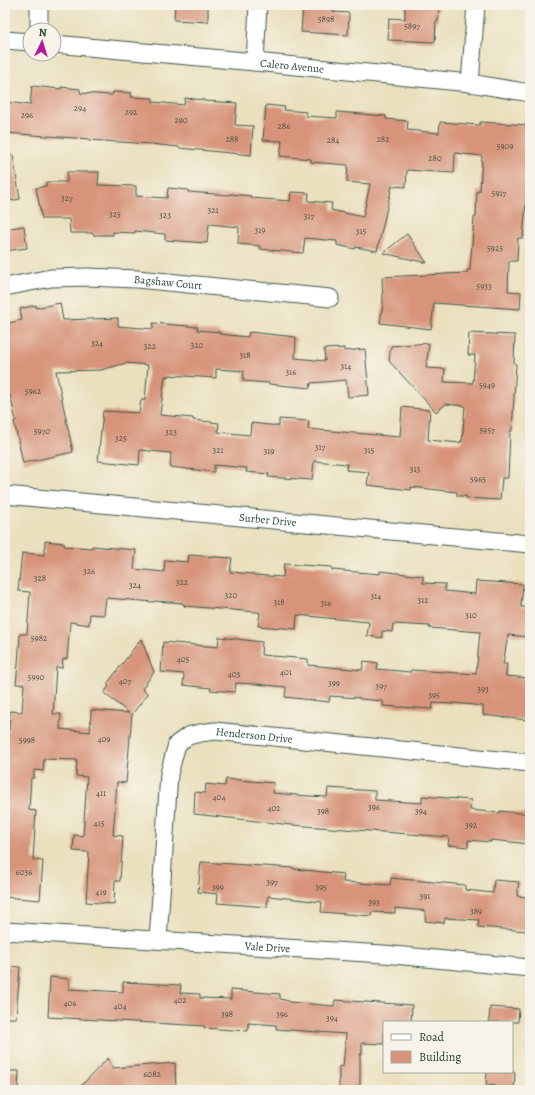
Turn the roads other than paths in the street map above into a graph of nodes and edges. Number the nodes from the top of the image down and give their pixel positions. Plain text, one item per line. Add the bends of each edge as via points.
1 (39, 5) edge
2 (258, 5) edge
3 (476, 5) edge
4 (39, 22) edge
5 (5, 40) edge
6 (22, 41) edge
7 (62, 45) edge
8 (255, 62) junction
9 (470, 83) junction
10 (530, 94) edge
11 (5, 287) edge
12 (330, 298) dead end
13 (5, 495) edge
14 (530, 544) edge
15 (530, 763) edge
16 (5, 932) edge
17 (158, 940) junction
18 (530, 968) edge

1 - 4 street
2 - 8 street
3 - 9 street
5 - 6 street
7 - 8 street, Calero Avenue
8 - 9 street, Calero Avenue
9 - 10 street, Calero Avenue
11 - 12 street, Bagshaw Court via 51,278 87,277
13 - 14 street, Surber Drive
15 - 17 street, Henderson Drive via 215,731 188,736 177,744 169,774
16 - 17 street, Vale Drive
17 - 18 street, Vale Drive via 383,954

